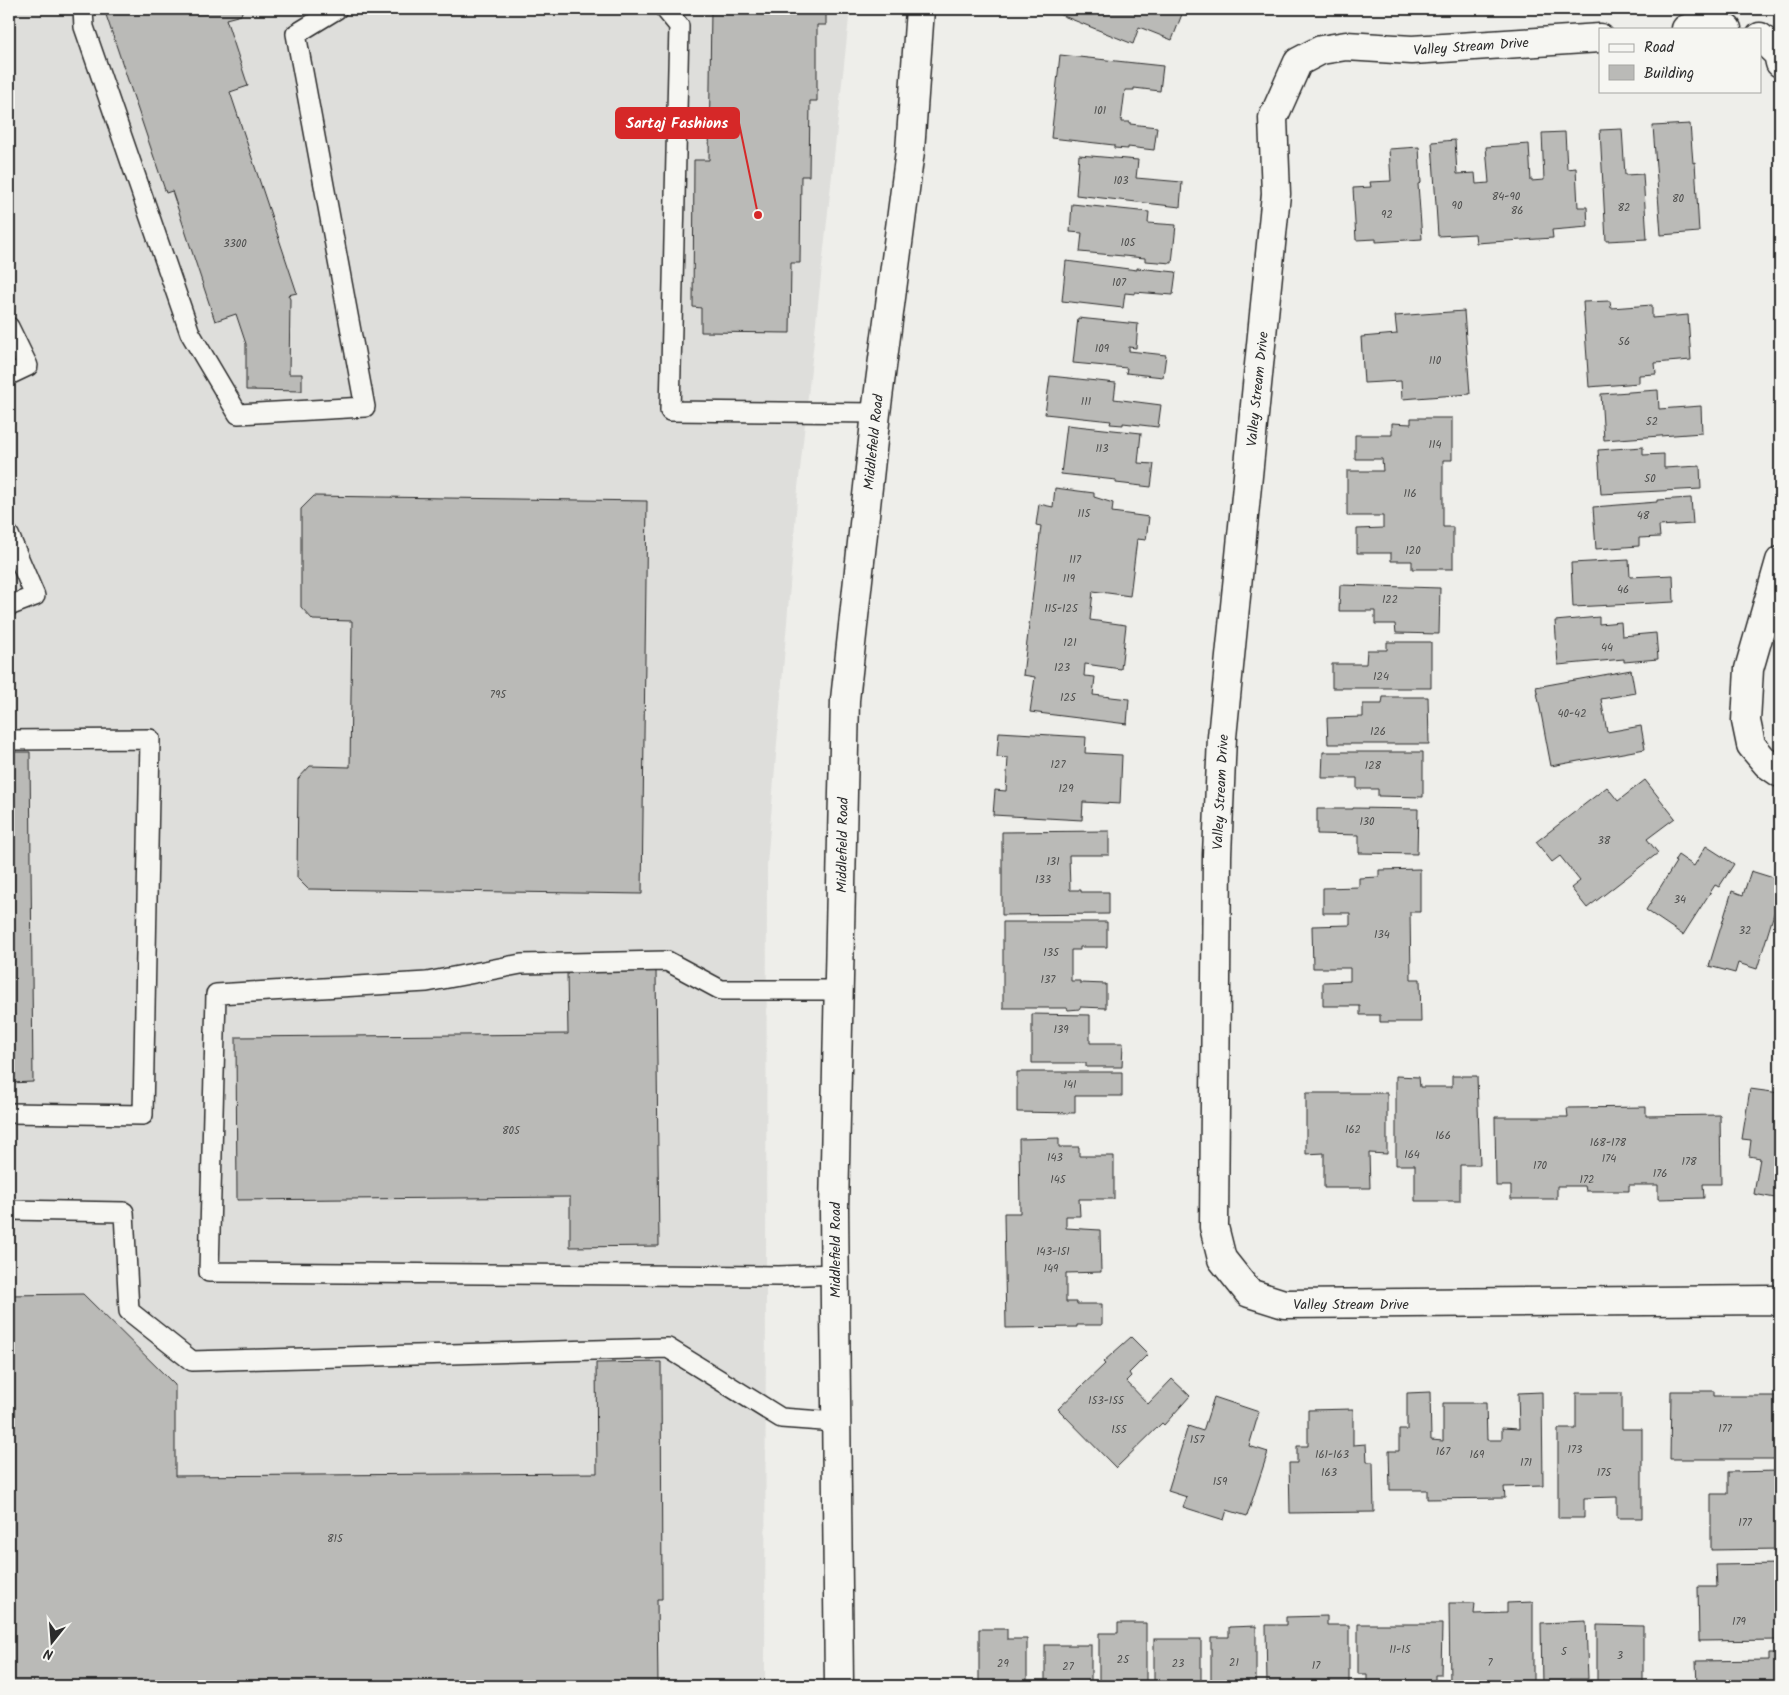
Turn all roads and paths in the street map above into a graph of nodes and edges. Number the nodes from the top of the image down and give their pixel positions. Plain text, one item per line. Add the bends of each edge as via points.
1 (82, 9) edge
2 (337, 9) edge
3 (665, 9) edge
4 (920, 9) edge
5 (1690, 28) edge
6 (1723, 28) edge
7 (1599, 38) edge
8 (1762, 40) edge
9 (1780, 63) edge
10 (9, 326) edge
11 (9, 375) edge
12 (876, 413) junction
13 (9, 535) edge
14 (1780, 561) edge
15 (9, 606) edge
16 (9, 740) edge
17 (1780, 773) edge
18 (839, 990) junction
19 (9, 1113) edge
20 (9, 1210) edge
21 (835, 1274) junction
22 (1780, 1303) edge
23 (836, 1422) junction
24 (838, 1686) edge

1 - 2 lane via 84,27 190,333 238,414 366,407 296,34
3 - 12 lane via 679,26 670,411
4 - 12 street, Middlefield Road via 910,151
5 - 6 street via 1705,24
7 - 22 street, Valley Stream Drive via 1412,50 1346,46 1321,50 1298,62 1273,118 1276,194 1222,737 1216,855 1214,1227 1222,1259 1250,1293 1284,1304 1775,1300
8 - 9 street via 1778,54
10 - 11 lane via 28,366
12 - 18 street, Middlefield Road via 845,700
13 - 15 lane via 35,596
14 - 17 street via 1749,669 1746,721 1751,744 1767,764
16 - 19 lane via 150,739 143,1115
18 - 21 street, Middlefield Road
18 - 21 lane via 721,990 667,961 521,964 427,982 216,994 210,1272
20 - 23 lane via 124,1212 129,1311 192,1361 668,1348 781,1418
21 - 23 street, Middlefield Road
23 - 24 street, Middlefield Road

